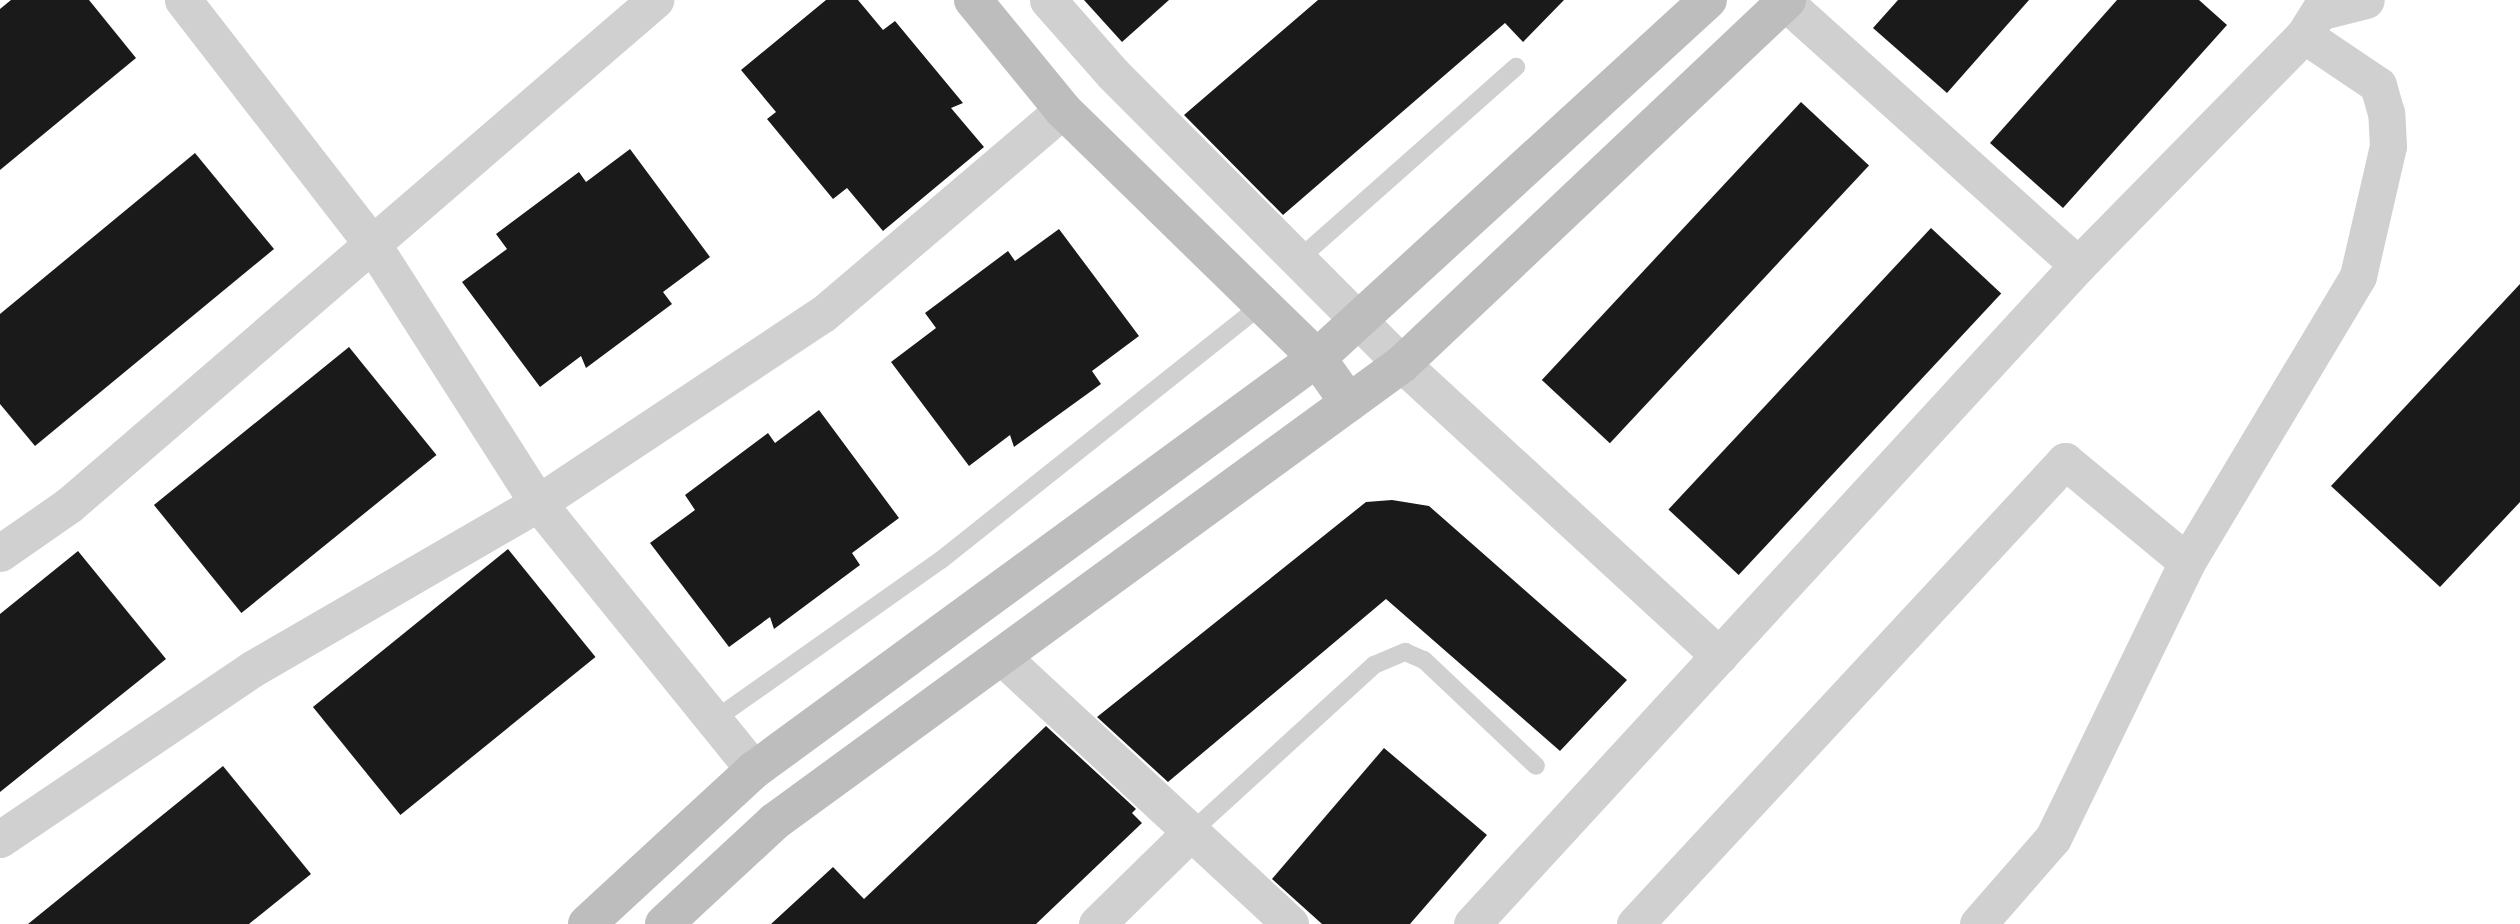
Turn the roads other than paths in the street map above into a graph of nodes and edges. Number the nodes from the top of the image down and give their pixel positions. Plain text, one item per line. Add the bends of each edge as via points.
1 (183, 0) edge
2 (655, 0) edge
3 (973, 0) edge
4 (1048, 0) edge
5 (1708, 0) edge
6 (2366, 0) edge
7 (1785, 1) edge
8 (2318, 15) edge
9 (1516, 67) dead end
10 (1063, 110) junction
11 (370, 242) junction
12 (1299, 260) junction
13 (2078, 265) junction
14 (1262, 305) junction
15 (1359, 319) junction
16 (1317, 358) junction
17 (1402, 364) junction
18 (1349, 403) junction
19 (538, 503) junction
20 (0, 553) edge
21 (2187, 562) junction
22 (1002, 656) junction
23 (1719, 656) junction
24 (714, 720) junction
25 (1536, 766) dead end
26 (754, 770) junction
27 (1189, 834) junction
28 (0, 839) edge
29 (587, 924) edge
30 (664, 924) edge
31 (1097, 924) edge
32 (1290, 924) edge
33 (1472, 924) edge
34 (1635, 924) edge
35 (1978, 924) edge

1 - 11 street
2 - 11 street
3 - 10 street
4 - 12 street via 1113,74
5 - 15 street
6 - 8 street
7 - 13 street
7 - 17 street
8 - 13 street
8 - 21 street via 2378,85 2388,146 2358,276
9 - 12 lane
10 - 14 street
10 - 19 street via 823,314
11 - 19 street
11 - 20 street via 69,506
12 - 15 street
13 - 23 street
14 - 16 street
14 - 24 lane via 941,561
15 - 16 street
15 - 17 street
16 - 18 street
16 - 26 street
17 - 18 street
17 - 23 street
18 - 22 street
19 - 24 street
19 - 28 street via 252,669
21 - 34 street via 2066,461
21 - 35 street via 2053,838
22 - 27 street
22 - 30 street via 774,822
23 - 33 street
24 - 26 street
25 - 27 lane via 1424,660 1405,652 1374,665
26 - 29 street
27 - 31 street
27 - 32 street

